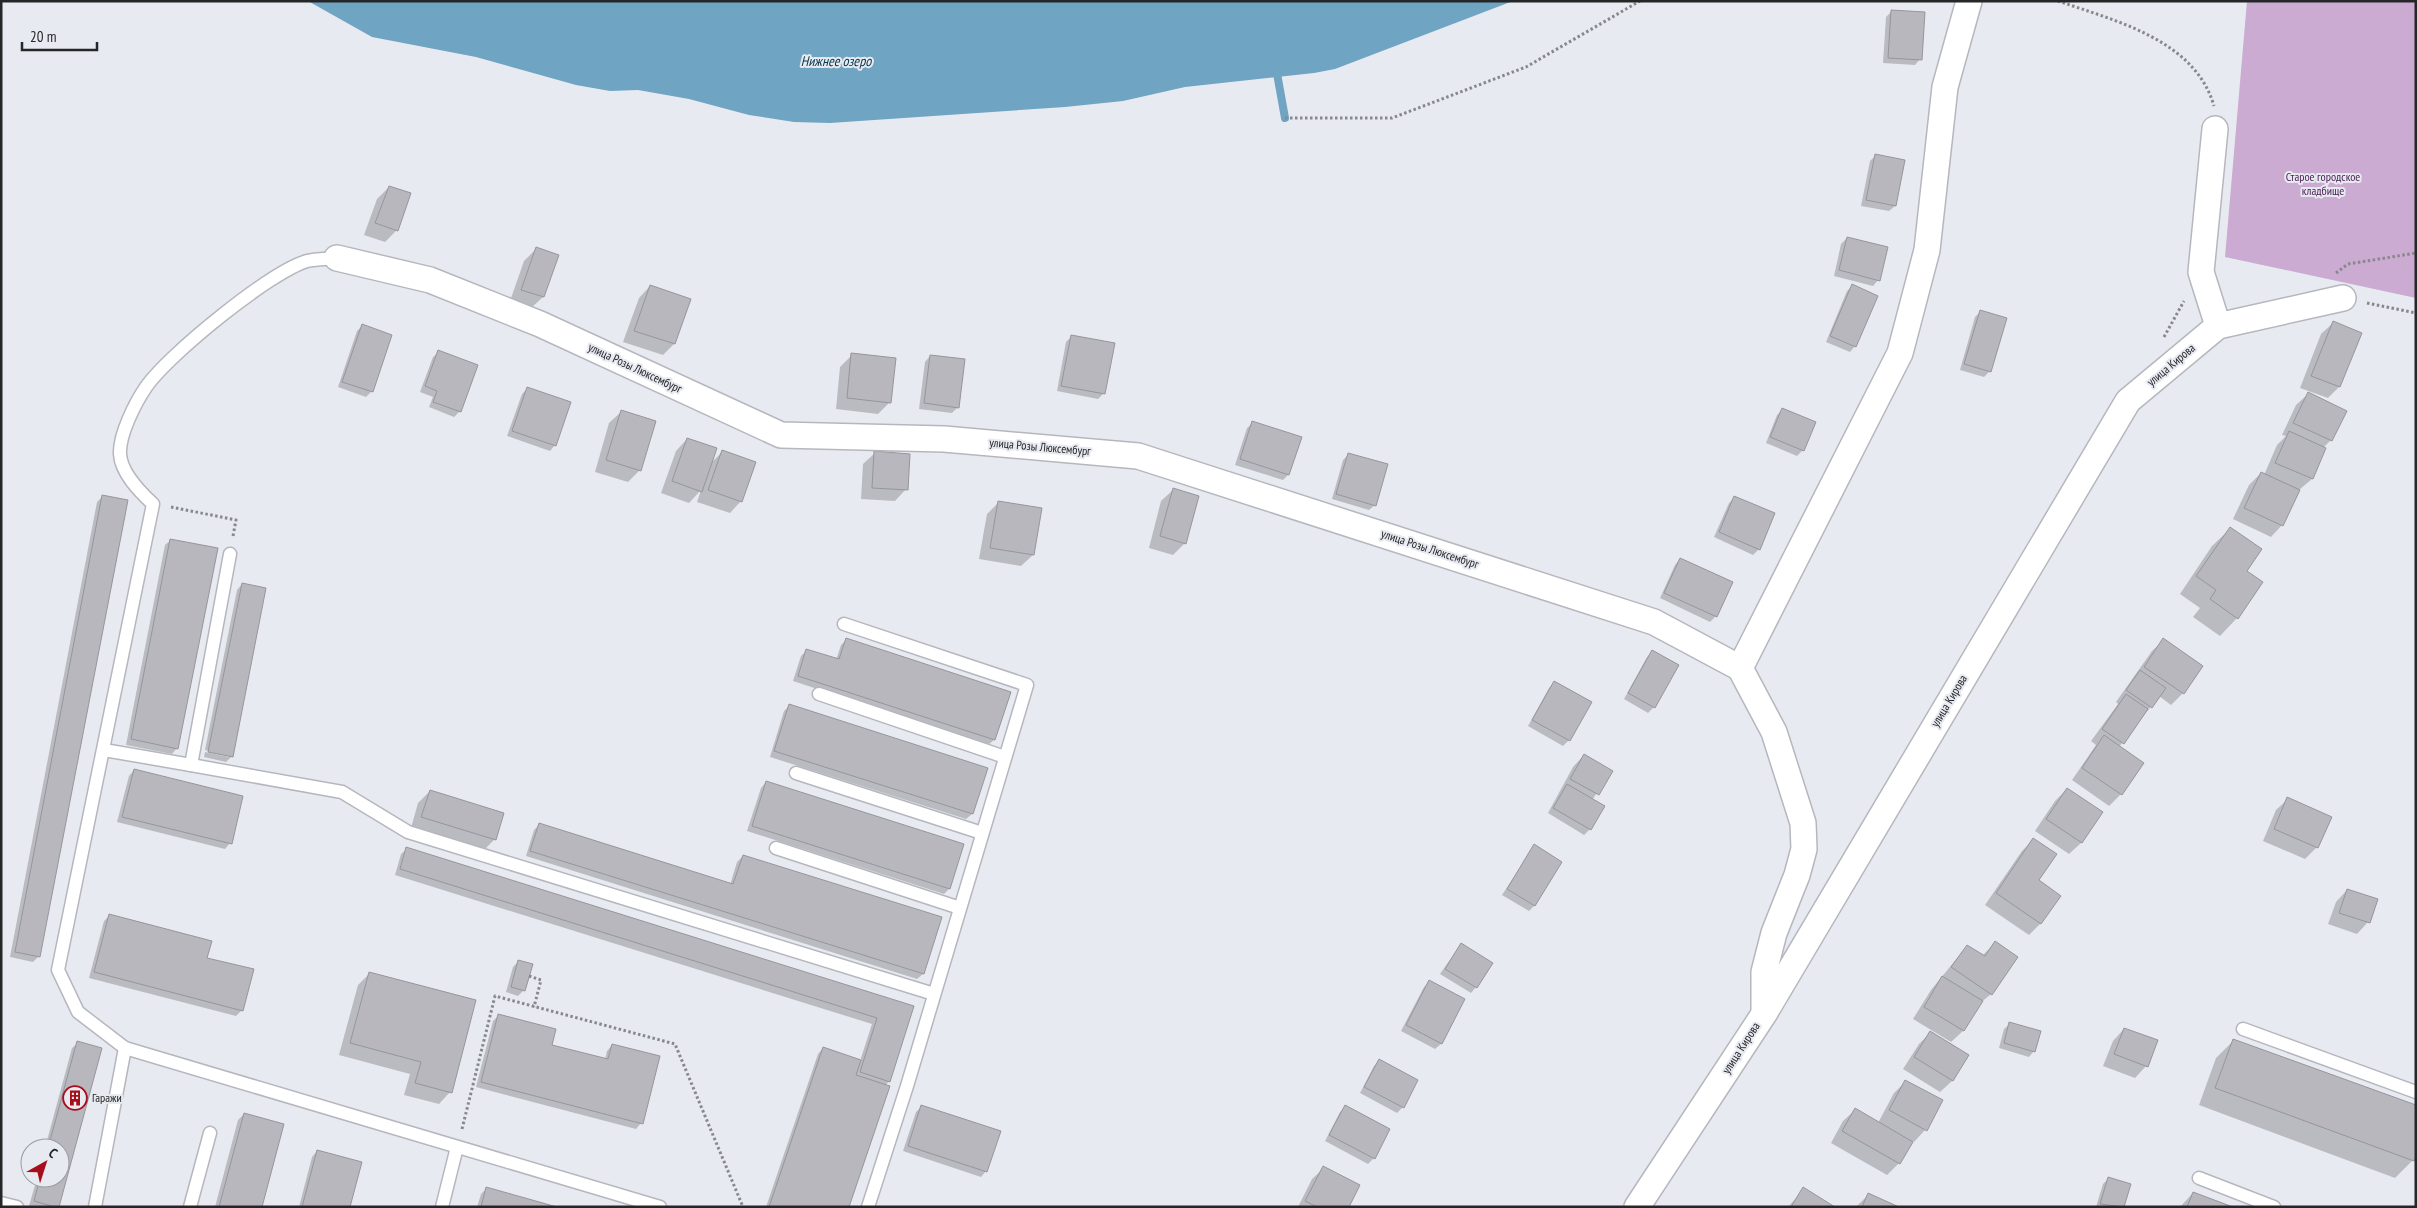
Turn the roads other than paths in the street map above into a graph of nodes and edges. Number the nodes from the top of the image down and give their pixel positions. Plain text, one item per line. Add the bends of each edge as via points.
1 (1969, 1) edge
2 (2215, 129) road end
3 (337, 258) joint
4 (2338, 287) road end
5 (2218, 326) junction
6 (230, 554) road end
7 (844, 624) dead end
8 (1740, 668) junction
9 (819, 694) dead end
10 (104, 750) junction
11 (1006, 757) junction
12 (191, 765) junction
13 (796, 773) dead end
14 (982, 833) junction
15 (776, 848) dead end
16 (960, 908) junction
17 (934, 994) junction
18 (1764, 1014) junction
19 (2244, 1030) dead end
20 (124, 1048) junction
21 (2416, 1092) edge
22 (210, 1133) dead end
23 (458, 1147) junction
24 (2199, 1178) dead end
25 (1, 1203) edge
26 (17, 1207) edge
27 (95, 1207) edge
28 (190, 1207) edge
29 (442, 1207) edge
30 (660, 1207) edge
31 (868, 1207) edge
32 (1638, 1207) edge
33 (2274, 1207) edge

1 - 8 street via 1945,87 1928,250 1900,353
2 - 5 street via 2201,272
3 - 8 street, улица Розы Люксембург via 430,280 540,324 781,435 944,439 1138,456 1654,622
3 - 10 lane via 306,261 272,278 216,320 164,366 146,387 125,429 120,455 132,484 153,504
4 - 5 street, улица Кирова
5 - 18 street, улица Кирова via 2128,402
6 - 12 lane
7 - 11 lane via 1028,685
8 - 18 street via 1774,732 1803,823 1802,858 1774,932 1764,972
9 - 11 lane
10 - 12 lane
10 - 20 lane via 58,970 78,1012
11 - 14 lane
12 - 17 lane via 342,792 408,832
13 - 14 lane
14 - 16 lane
15 - 16 lane
16 - 17 lane
17 - 31 lane
18 - 32 street, улица Кирова
19 - 21 lane
20 - 23 lane
20 - 27 lane
22 - 28 lane
23 - 29 lane
23 - 30 lane
24 - 33 lane
25 - 26 lane

